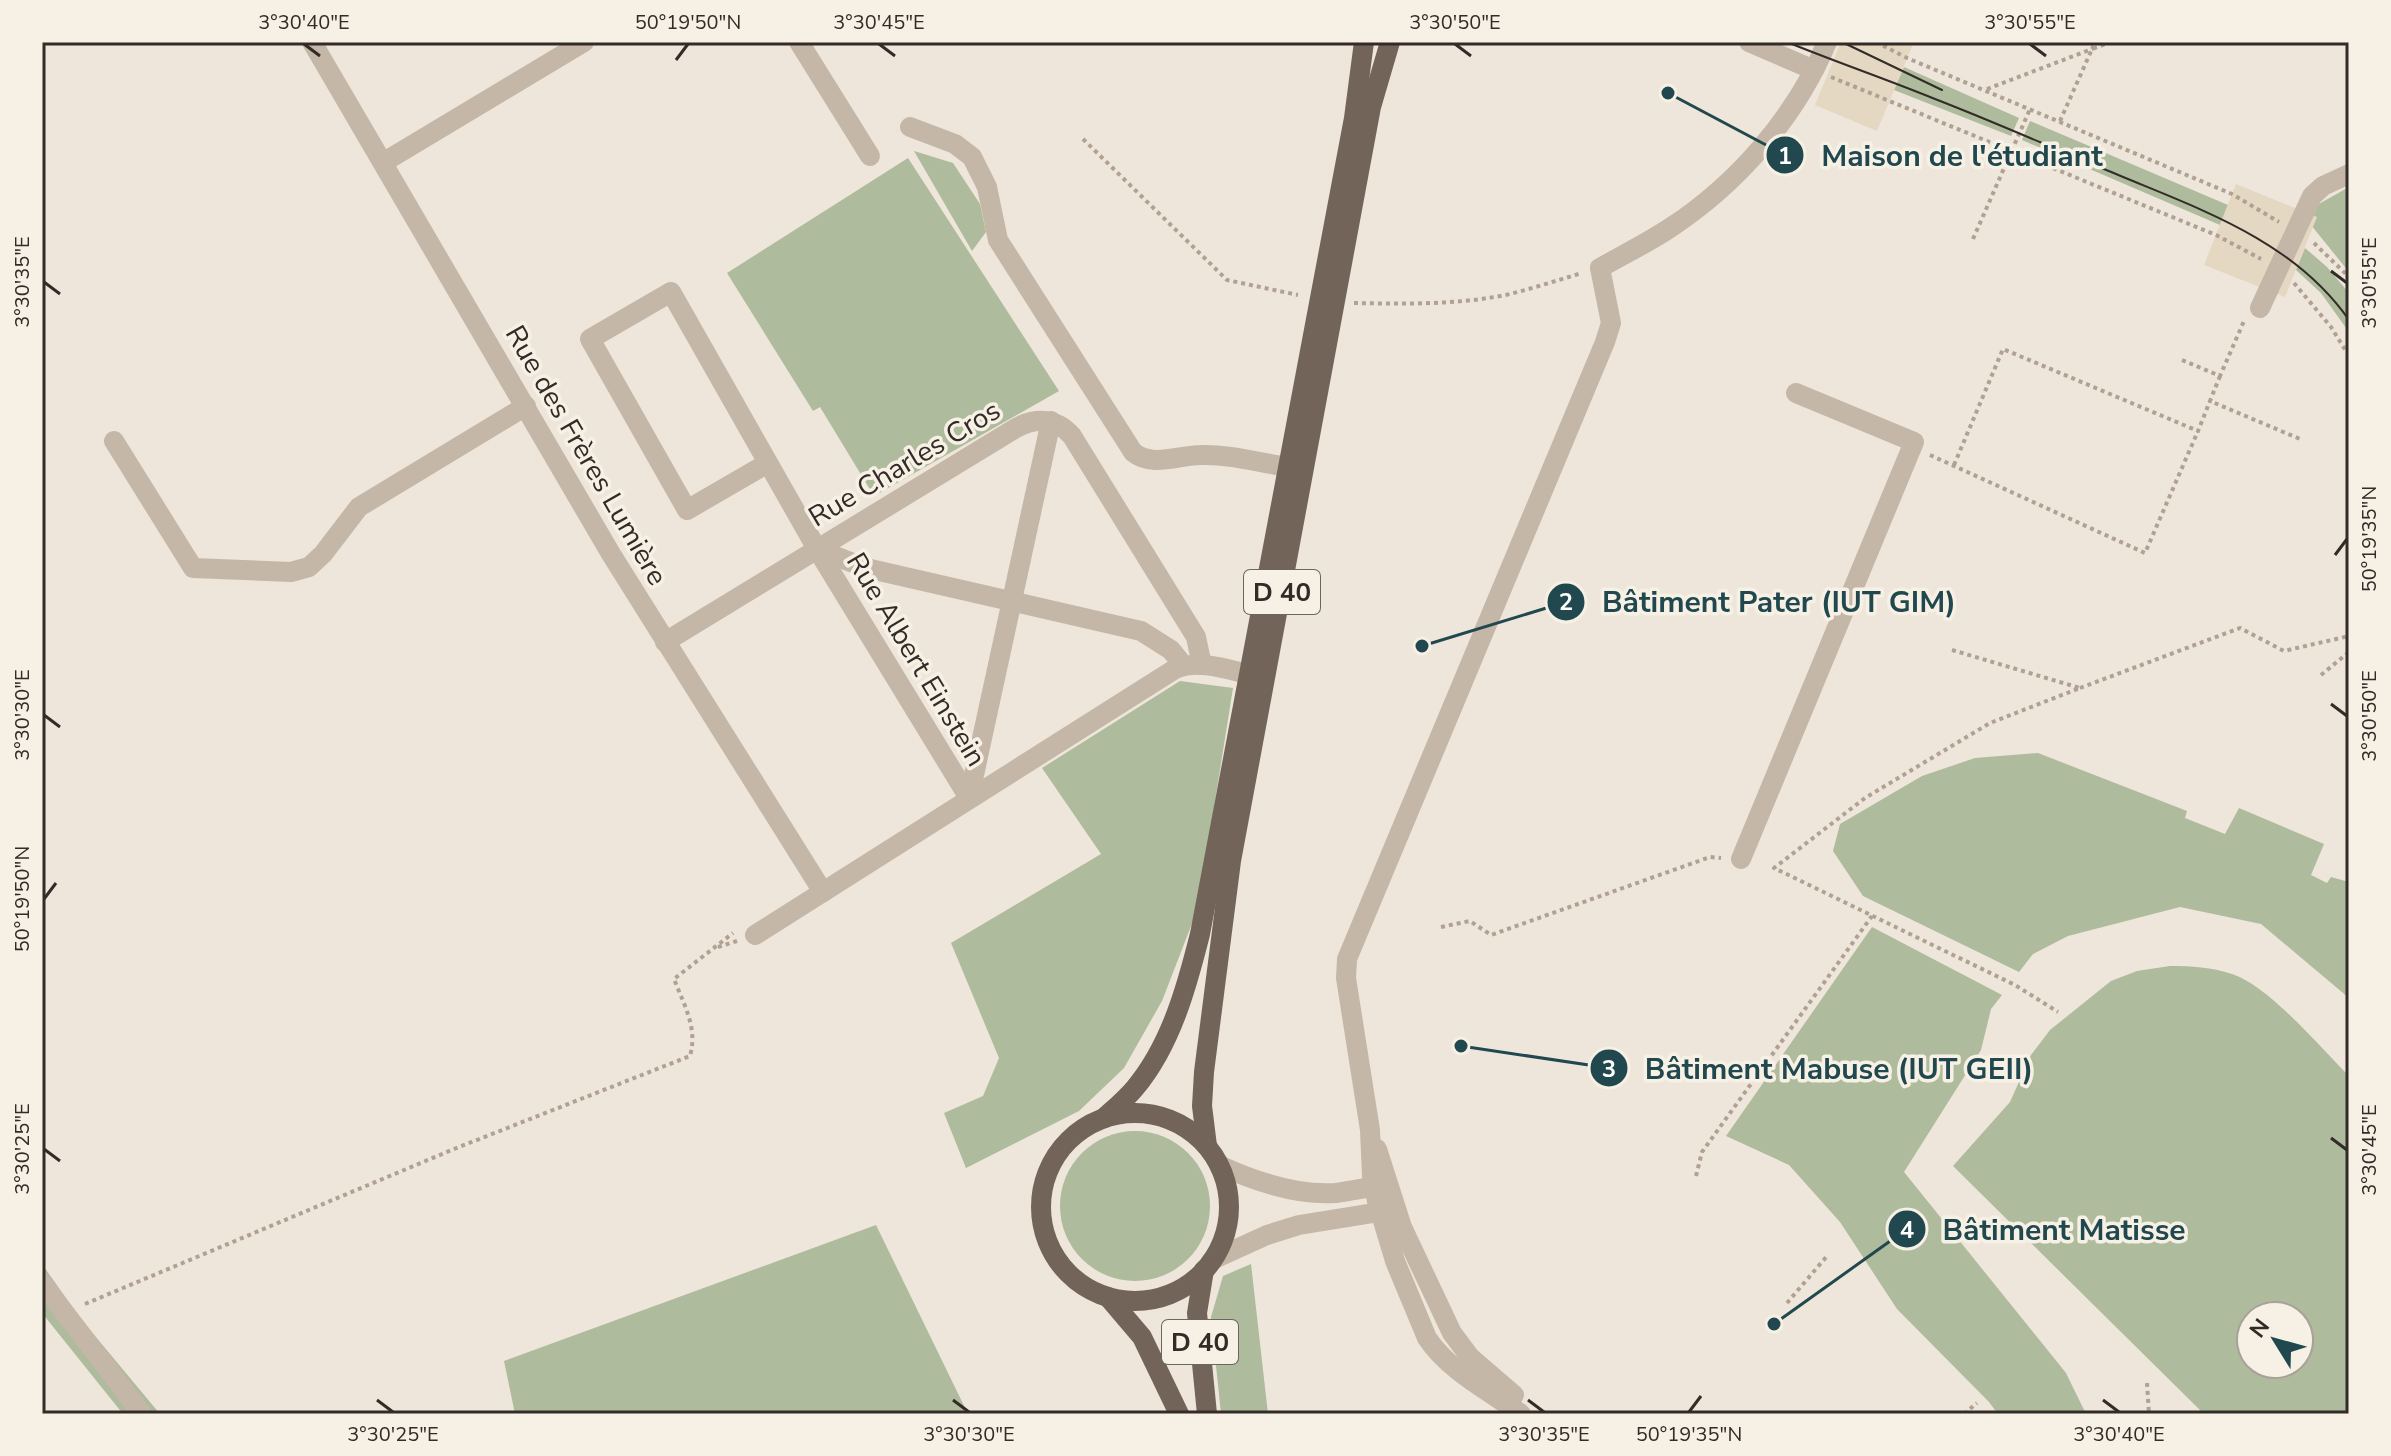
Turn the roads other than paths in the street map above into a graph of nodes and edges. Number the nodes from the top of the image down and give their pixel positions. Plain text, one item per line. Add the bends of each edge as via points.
1 (312, 42) edge
2 (584, 42) edge
3 (800, 42) edge
4 (1364, 42) edge
5 (1390, 42) edge
6 (1749, 42) edge
7 (1827, 42) edge
8 (1814, 70) junction
9 (910, 127) dead end
10 (870, 156) dead end
11 (384, 162) junction
12 (2349, 174) edge
13 (2253, 311) road end
14 (1796, 393) dead end
15 (526, 406) junction
16 (1051, 421) junction
17 (114, 441) dead end
18 (768, 463) junction
19 (1289, 467) junction
20 (817, 549) junction
21 (1010, 601) junction
22 (665, 642) junction
23 (1193, 665) junction
24 (1251, 675) junction
25 (969, 798) junction
26 (1741, 859) road end
27 (823, 892) junction
28 (755, 935) dead end
29 (1104, 1118) junction
30 (1207, 1146) junction
31 (1219, 1165) junction
32 (1382, 1185) junction
33 (1388, 1211) junction
34 (1208, 1265) junction
35 (42, 1283) edge
36 (1108, 1297) junction
37 (142, 1414) edge
38 (1179, 1414) edge
39 (1207, 1414) edge
40 (1521, 1414) edge
41 (1532, 1414) edge

1 - 11 street, Rue des Frères Lumière
2 - 11 street
3 - 10 street
4 - 19 main road, D 40
5 - 30 main road, D 40 via 1371,107 1231,861 1204,1072
6 - 8 street
7 - 8 street
8 - 32 street via 1768,139 1715,193 1668,229 1600,268 1611,323 1605,342 1347,959
9 - 19 street via 955,144 972,157 987,187 998,240 1133,452 1153,460 1212,455
11 - 15 street, Rue des Frères Lumière
12 - 13 street via 2317,191 2308,202
14 - 26 street via 1914,442
15 - 17 street via 359,507 316,562 291,572 193,568
15 - 22 street, Rue des Frères Lumière
16 - 20 street, Rue Charles Cros via 1024,424
16 - 21 street
16 - 23 street via 1067,430 1196,637
18 - 18 street, Rue Albert Einstein via 671,292 590,339 687,510
18 - 20 street, Rue Albert Einstein
19 - 24 main road, D 40
20 - 21 street via 866,568
20 - 22 street, Rue Charles Cros
20 - 25 street, Rue Albert Einstein
21 - 23 street via 1141,631
21 - 25 street
22 - 27 street, Rue des Frères Lumière
23 - 24 street
23 - 25 street
24 - 29 main road, D 40 via 1187,982 1155,1058 1136,1087
25 - 27 street
27 - 28 street
29 - 30 main road via 1160,1116 1185,1127
29 - 36 main road via 1078,1132 1058,1154 1045,1180 1041,1209 1060,1264 1082,1284
30 - 31 main road
31 - 32 street via 1255,1181 1313,1192
31 - 34 main road via 1228,1218
32 - 33 street
33 - 34 street via 1278,1231
33 - 40 street via 1400,1275 1427,1338 1464,1374
33 - 41 street via 1456,1341
34 - 36 main road via 1182,1288 1155,1298
34 - 39 main road, D 40 via 1197,1313
35 - 37 street
36 - 38 main road, D 40 via 1142,1337

